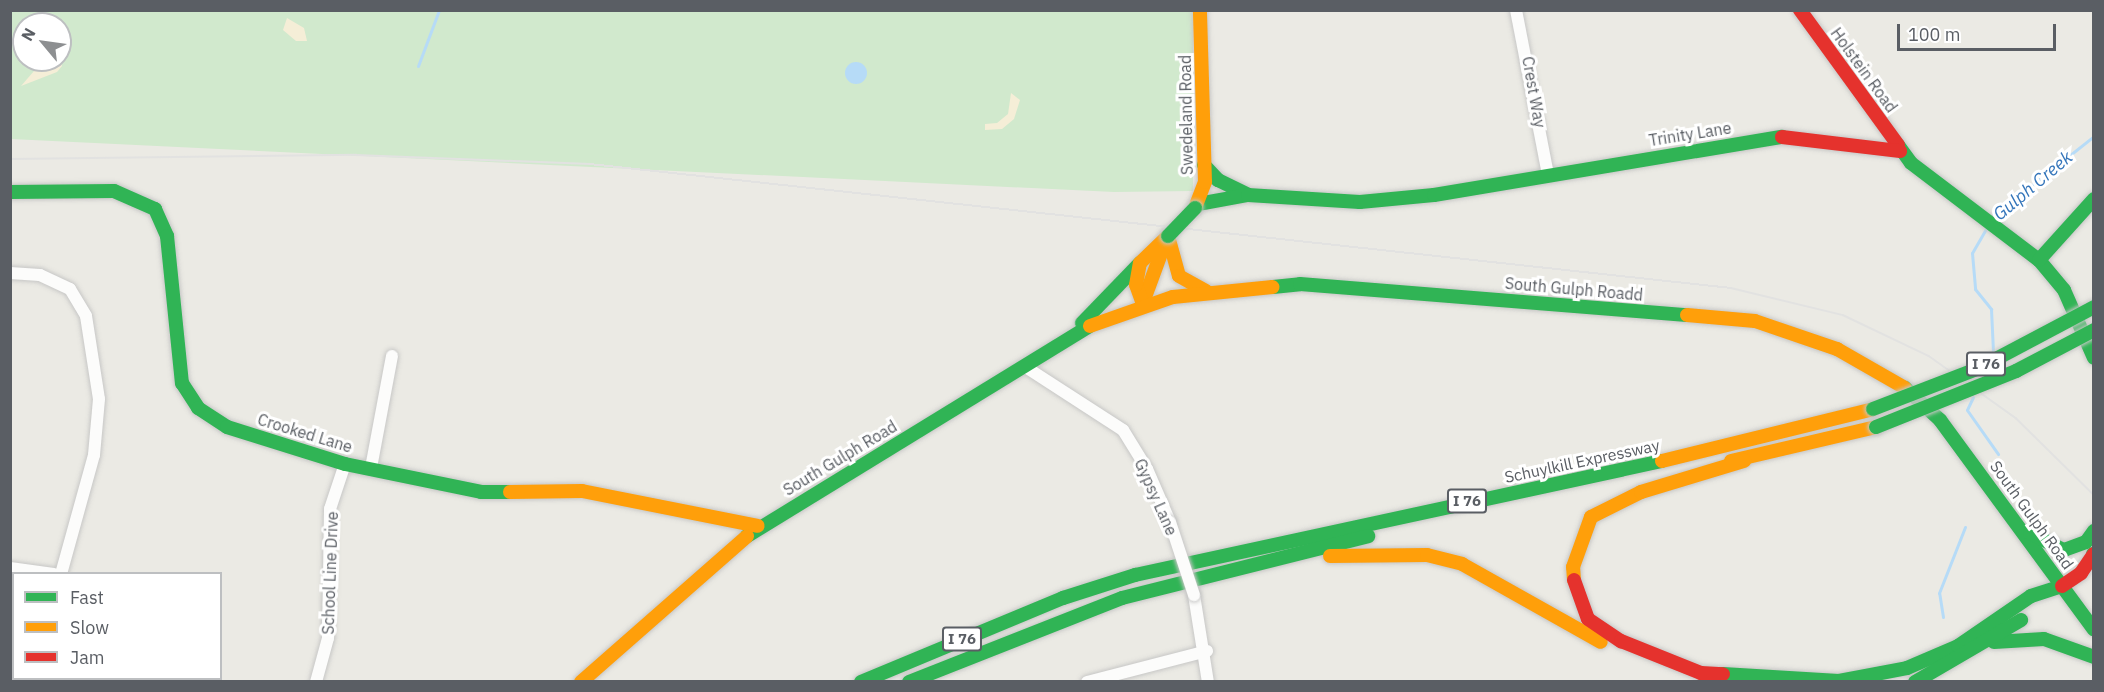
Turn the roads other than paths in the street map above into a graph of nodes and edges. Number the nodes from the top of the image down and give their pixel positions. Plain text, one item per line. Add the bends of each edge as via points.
1 (1200, 10) edge
2 (1516, 10) edge
3 (1800, 10) edge
4 (1900, 151) junction
5 (1204, 165) junction
6 (1548, 174) junction
7 (10, 192) edge
8 (1248, 195) junction
9 (2094, 199) edge
10 (1196, 206) junction
11 (1167, 237) junction
12 (2039, 260) junction
13 (1140, 263) junction
14 (10, 273) edge
15 (1206, 291) junction
16 (1143, 303) junction
17 (2094, 307) edge
18 (2094, 330) edge
19 (1074, 331) junction
20 (392, 356) dead end
21 (2094, 358) edge
22 (1024, 366) junction
23 (1964, 447) joint
24 (1772, 452) junction
25 (345, 464) junction
26 (371, 468) junction
27 (759, 526) junction
28 (2021, 526) junction
29 (2094, 531) edge
30 (2094, 554) edge
31 (10, 568) edge
32 (45, 572) edge
33 (61, 572) edge
34 (1211, 574) junction
35 (2062, 586) junction
36 (2094, 630) edge
37 (1987, 644) junction
38 (1207, 651) junction
39 (2094, 657) edge
40 (316, 681) edge
41 (581, 681) edge
42 (861, 681) edge
43 (909, 681) edge
44 (1087, 681) edge
45 (1208, 681) edge
46 (1698, 681) edge
47 (1915, 681) edge

1 - 5 main road, Swedeland Road
2 - 6 street, Crest Way
3 - 4 main road, Holstein Road
4 - 6 main road, Trinity Lane via 1803,135
4 - 12 main road, Trinity Lane
5 - 8 main road via 1218,180
5 - 10 main road, Swedeland Road
6 - 8 main road, Trinity Lane via 1360,202
7 - 25 main road, Crooked Lane via 114,191 154,209 167,236 177,365 189,396 227,427
8 - 10 main road, Trinity Lane
9 - 12 main road
10 - 11 main road, bridge
11 - 13 main road
11 - 15 main road via 1179,276
11 - 16 main road
12 - 21 main road, Trinity Lane via 2064,290
13 - 16 main road via 1136,285
13 - 19 main road
14 - 33 street via 40,275 70,289 86,315 99,399 94,455
15 - 16 main road, South Gulph Roadd
15 - 23 main road, South Gulph Roadd via 1300,284 1755,321 1837,349 1904,387
16 - 19 main road, South Gulph Road
17 - 42 main road, Schuylkill Expressway / I 76, bridge via 1979,368 1817,427 1135,574 1063,598
18 - 24 main road, Schuylkill Expressway / I 76, bridge via 2016,371 1876,427
19 - 22 main road, South Gulph Road
20 - 26 street
22 - 27 main road, South Gulph Road
22 - 38 street, Gypsy Lane, bridge via 1123,430 1147,469 1170,522
23 - 28 main road, South Gulph Road
24 - 34 main road, Schuylkill Expressway / I 76
24 - 35 main road via 1641,492 1591,517 1573,567 1576,597 1588,619 1621,641 1701,673 1839,681 1907,668 1958,646 2031,596
25 - 26 main road, Crooked Lane
25 - 40 street, School Line Drive via 330,509 328,638
26 - 27 main road, Crooked Lane via 481,492 582,491
27 - 41 main road, South Gulph Road
28 - 29 main road via 2064,550 2086,542
28 - 35 main road, South Gulph Road
30 - 35 main road via 2081,573
31 - 32 street
34 - 43 main road, Schuylkill Expressway / I 76 via 1122,598
34 - 46 main road via 1310,557 1427,555 1462,564 1619,652
35 - 36 main road, South Gulph Road
35 - 37 main road
37 - 39 main road via 2044,639
37 - 47 main road
38 - 44 street
38 - 45 street, Gypsy Lane

